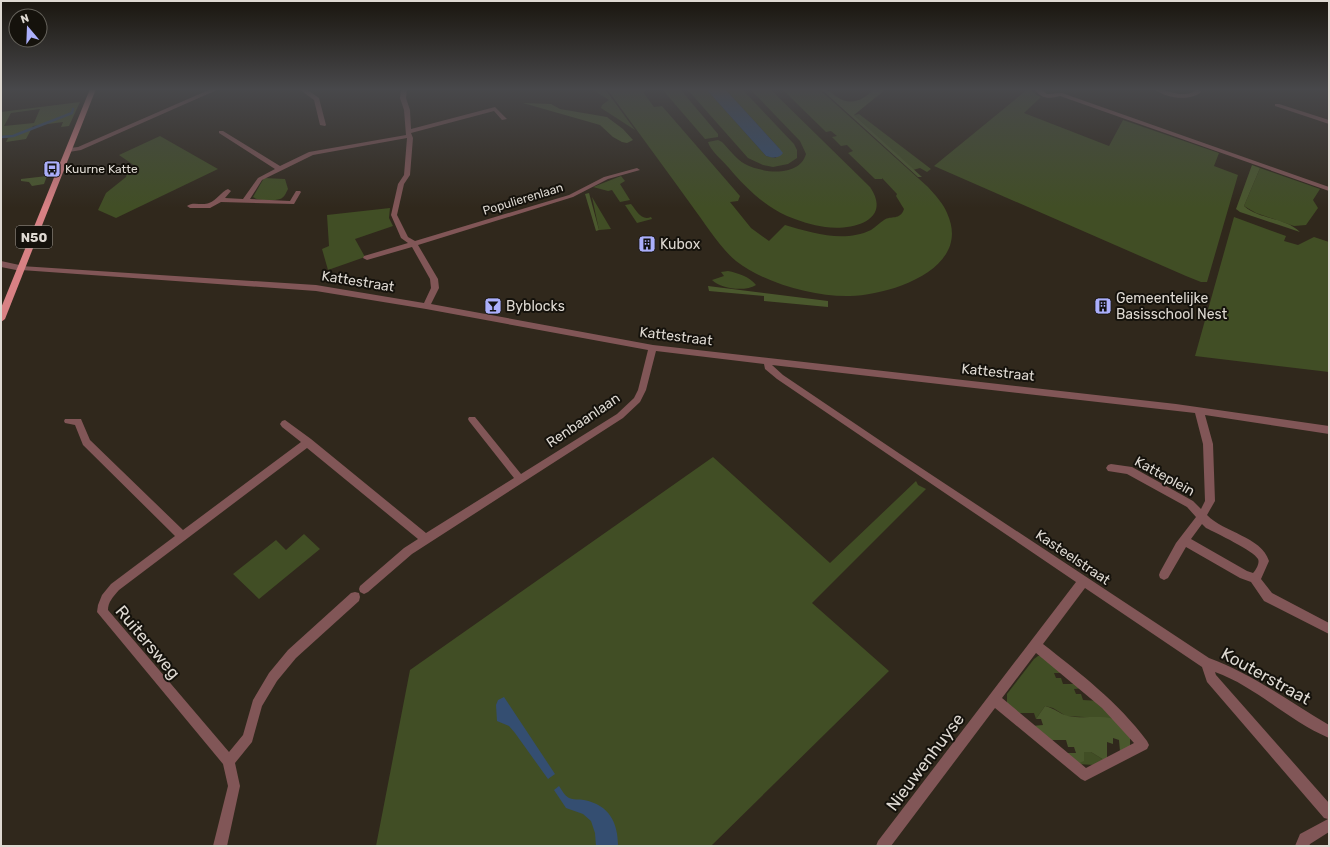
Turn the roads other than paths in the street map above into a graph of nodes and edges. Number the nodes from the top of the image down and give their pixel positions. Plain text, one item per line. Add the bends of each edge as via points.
1 (77, 129) edge
2 (122, 129) edge
3 (408, 129) edge
4 (427, 129) edge
5 (1161, 129) edge
6 (221, 132) dead end
7 (408, 134) junction
8 (70, 147) junction
9 (280, 169) junction
10 (637, 170) dead end
11 (1329, 189) edge
12 (228, 191) dead end
13 (298, 192) dead end
14 (220, 200) junction
15 (245, 201) junction
16 (190, 206) dead end
17 (413, 243) junction
18 (367, 258) dead end
19 (1, 264) edge
20 (21, 268) junction
21 (426, 306) junction
22 (1, 319) edge
23 (653, 348) junction
24 (768, 361) junction
25 (1199, 410) junction
26 (472, 419) dead end
27 (68, 420) dead end
28 (285, 424) dead end
29 (1329, 430) edge
30 (308, 442) junction
31 (1111, 468) dead end
32 (520, 479) junction
33 (1202, 516) junction
34 (182, 536) junction
35 (426, 539) junction
36 (1185, 541) junction
37 (1164, 575) dead end
38 (1254, 578) junction
39 (1083, 582) junction
40 (364, 589) dead end
41 (355, 597) dead end
42 (1329, 629) edge
43 (1035, 645) junction
44 (1206, 663) junction
45 (994, 699) junction
46 (1329, 732) edge
47 (229, 761) junction
48 (1329, 813) edge
49 (1329, 825) edge
50 (220, 846) edge
51 (883, 846) edge
52 (1302, 846) edge

1 - 8 main road, N50
2 - 8 street via 79,149
3 - 7 street
4 - 7 street
5 - 11 street
6 - 9 street
7 - 9 street via 311,153
7 - 17 street via 410,138 407,175 401,184 394,215 405,238
8 - 20 main road, N50
9 - 15 street via 260,179
10 - 17 street, Populierenlaan via 606,178 572,196
12 - 14 street
13 - 15 street via 292,203
14 - 15 street
14 - 16 street via 210,206
17 - 18 street, Populierenlaan
17 - 21 street via 434,279 435,288
19 - 20 street
20 - 21 street, Kattestraat via 285,284
20 - 22 main road, N50
21 - 23 street, Kattestraat
23 - 24 street, Kattestraat
23 - 32 street, Renbaanlaan via 637,400 620,416
24 - 25 street, Kattestraat
24 - 39 street, Kasteelstraat via 768,367 780,377
25 - 29 street, Kattestraat
25 - 33 street, Katteplein via 1208,444 1210,501
26 - 32 street
27 - 34 street via 78,421 86,442
28 - 30 street
30 - 34 street, Ruitersweg
30 - 35 street
31 - 33 street, Katteplein via 1129,470 1190,504
32 - 35 street, Renbaanlaan
33 - 36 street, Katteplein
33 - 38 street, Katteplein via 1210,525 1262,555 1264,561 1259,574
34 - 47 street, Ruitersweg via 115,587 106,596 102,612
35 - 40 street, Renbaanlaan
36 - 37 street, Katteplein
36 - 38 street via 1244,575
38 - 42 street via 1268,597
39 - 43 street, Nieuwenhuyse
39 - 44 street, Kasteelstraat
41 - 47 street via 292,654 273,676 257,704 248,738
43 - 45 street, Nieuwenhuyse
43 - 45 street via 1101,697 1130,727 1143,745 1085,775
44 - 46 street, Kouterstraat via 1222,668
44 - 48 street via 1211,678
45 - 51 street, Nieuwenhuyse
47 - 50 street via 234,786
49 - 52 street via 1305,839

